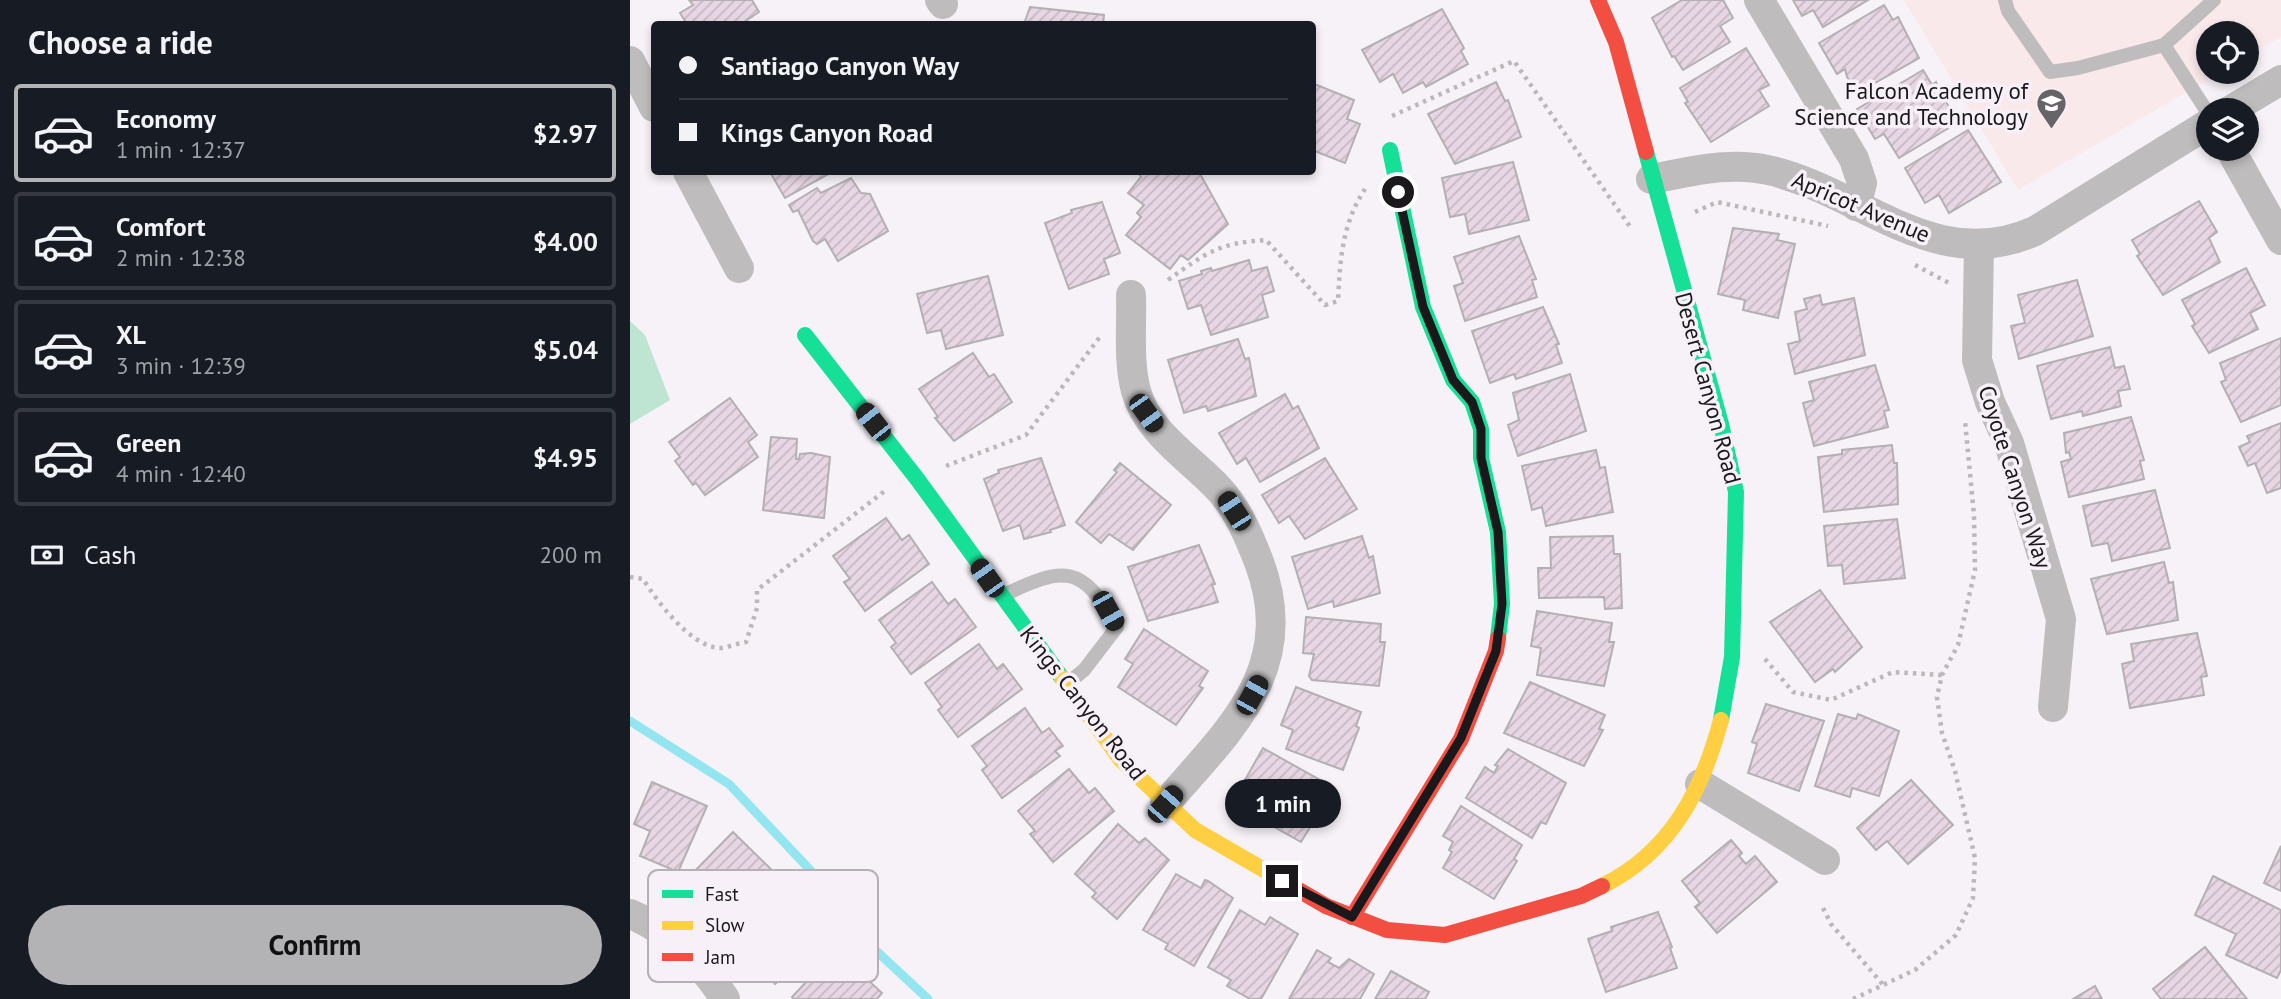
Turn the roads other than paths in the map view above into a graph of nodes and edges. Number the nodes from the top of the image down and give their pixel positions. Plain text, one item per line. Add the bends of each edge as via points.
1 (1598, 0) edge
2 (1759, 0) edge
3 (2005, 0) edge
4 (2214, 0) edge
5 (2164, 46) junction
6 (630, 61) edge
7 (2281, 80) edge
8 (2198, 98) edge
9 (2251, 98) edge
10 (651, 101) edge
11 (2196, 131) edge
12 (1390, 150) dead end
13 (2237, 161) edge
14 (690, 175) edge
15 (1651, 179) junction
16 (1856, 205) junction
17 (2281, 240) edge
18 (1979, 246) junction
19 (739, 268) dead end
20 (1131, 295) dead end
21 (805, 335) dead end
22 (1001, 597) junction
23 (1066, 685) junction
24 (2053, 707) dead end
25 (1700, 784) junction
26 (1165, 804) junction
27 (1825, 860) dead end
28 (630, 914) edge
29 (1352, 917) junction
30 (648, 921) edge
31 (713, 982) edge
32 (725, 999) edge

1 - 15 street, Desert Canyon Road via 1616,42
2 - 16 street via 1854,159 1862,183
3 - 5 lane via 2050,72
4 - 5 lane
5 - 8 lane
6 - 10 street
7 - 9 street
11 - 18 street, Apricot Avenue via 2035,231 2009,242
12 - 29 street via 1423,307 1453,380 1472,402 1481,429 1481,458 1498,532 1502,604 1496,651 1461,738
13 - 17 street
14 - 19 street
15 - 16 street, Apricot Avenue via 1743,166 1802,181
15 - 25 street, Desert Canyon Road via 1736,492 1732,657 1721,722
16 - 18 street, Apricot Avenue via 1945,242
18 - 24 street, Coyote Canyon Way via 1976,360 2009,443 2061,619
20 - 26 street via 1136,391 1163,436 1220,490 1248,533 1266,580 1272,626 1264,673 1240,716
21 - 22 street, Kings Canyon Road via 918,480
22 - 23 street, Kings Canyon Road
22 - 23 lane via 1044,576 1070,575 1099,594 1117,627 1084,670
23 - 26 street, Kings Canyon Road via 1121,760
25 - 27 street
25 - 29 street, Kings Canyon Road via 1679,823 1650,856 1581,897 1445,935 1387,930
26 - 29 street, Kings Canyon Road via 1195,830
28 - 30 street
31 - 32 street

